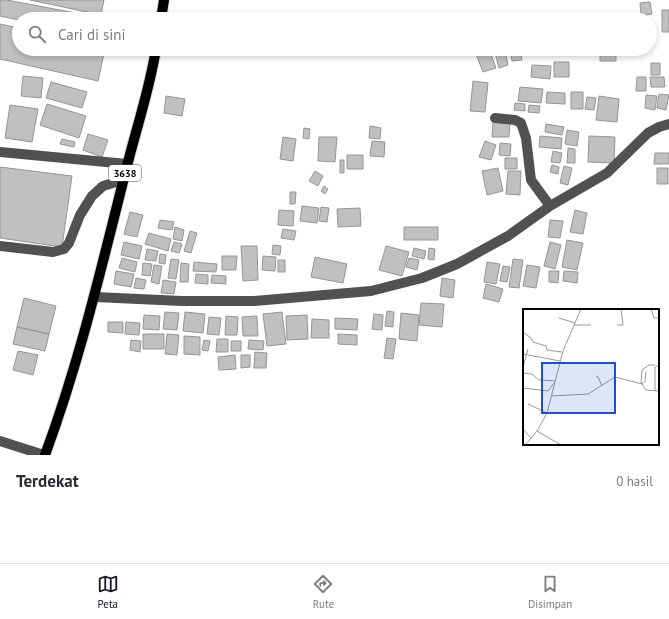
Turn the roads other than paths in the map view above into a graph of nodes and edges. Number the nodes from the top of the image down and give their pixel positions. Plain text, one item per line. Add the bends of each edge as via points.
1 (164, 0) edge
2 (162, 12) edge
3 (155, 56) edge
4 (495, 118) dead end
5 (669, 124) edge
6 (0, 152) edge
7 (127, 164) junction
8 (123, 180) junction
9 (550, 206) junction
10 (0, 246) edge
11 (95, 297) junction
12 (0, 441) edge
13 (45, 455) edge

1 - 2 main road
3 - 7 main road, 3638
4 - 9 street via 521,123 526,138 531,180
5 - 9 street via 648,133 607,173
6 - 7 street
7 - 8 main road, 3638
8 - 10 street via 103,186 92,196 64,249 53,252
8 - 11 main road, 3638
9 - 11 street via 508,236 457,264 422,278 371,291 254,301
11 - 13 main road, 3638 via 64,406
12 - 13 street

